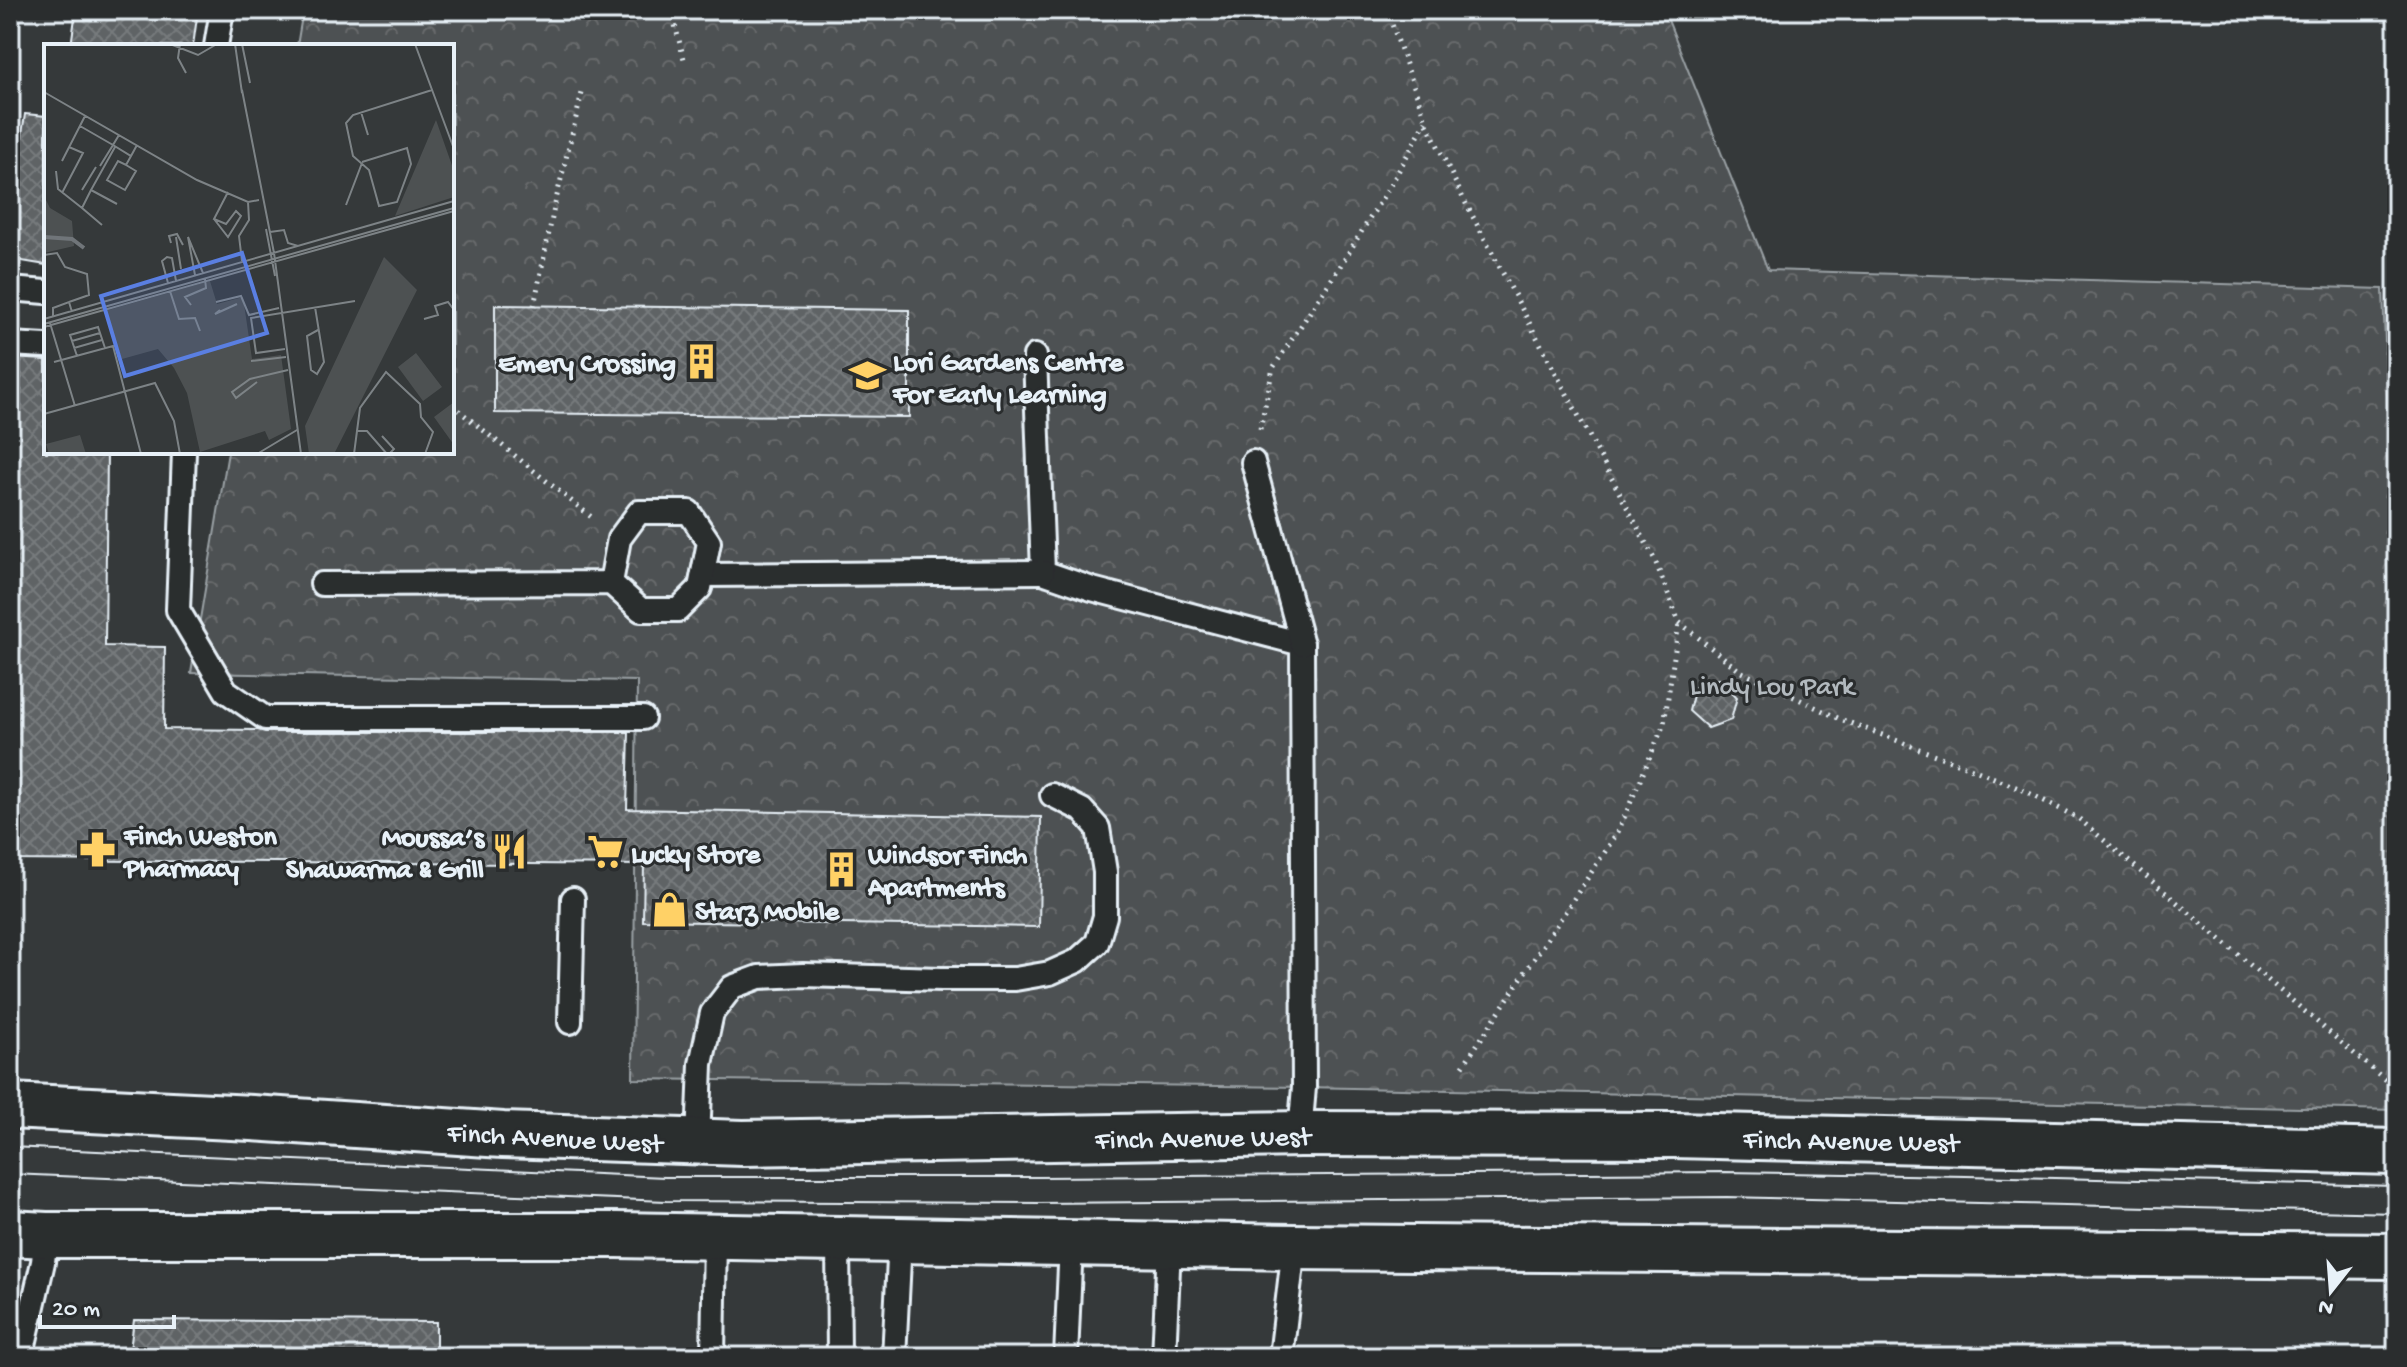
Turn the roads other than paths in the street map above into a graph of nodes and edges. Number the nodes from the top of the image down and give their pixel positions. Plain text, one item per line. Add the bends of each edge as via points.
1 (222, 10) edge
2 (216, 44) edge
3 (10, 289) edge
4 (44, 292) edge
5 (10, 344) edge
6 (44, 346) edge
7 (1035, 356) dead end
8 (184, 454) edge
9 (1253, 462) road end
10 (1043, 572) junction
11 (703, 575) junction
12 (611, 583) junction
13 (322, 584) dead end
14 (1302, 644) junction
15 (643, 718) dead end
16 (1052, 795) dead end
17 (573, 899) dead end
18 (570, 1022) dead end
19 (10, 1106) edge
20 (1300, 1134) junction
21 (698, 1142) junction
22 (2397, 1152) edge
23 (28, 1234) edge
24 (715, 1237) junction
25 (838, 1239) junction
26 (900, 1240) junction
27 (1071, 1243) junction
28 (1169, 1246) junction
29 (1294, 1247) junction
30 (2397, 1256) edge
31 (11, 1357) edge
32 (713, 1357) edge
33 (839, 1357) edge
34 (894, 1357) edge
35 (1066, 1357) edge
36 (1164, 1357) edge
37 (1281, 1357) edge

1 - 2 lane
3 - 4 lane
5 - 6 lane
7 - 10 lane
8 - 15 lane via 178,610 226,691 265,718
9 - 14 lane
10 - 11 lane
10 - 14 lane
11 - 12 lane via 700,588 678,610 641,610
11 - 12 lane via 709,542 689,512 639,512 619,539
12 - 13 lane
14 - 20 lane
16 - 21 lane via 1082,810 1098,828 1105,916 1097,943 1077,961 1050,973 1015,979 803,975 759,977 732,987 712,1013 701,1064
17 - 18 lane
19 - 21 main road, Finch Avenue West
20 - 21 main road, Finch Avenue West
20 - 22 main road, Finch Avenue West via 1674,1135
23 - 24 main road
23 - 31 lane via 43,1262 24,1345
24 - 25 main road
24 - 32 lane
25 - 26 main road
25 - 33 lane
26 - 27 main road
26 - 34 lane
27 - 28 main road
27 - 35 lane
28 - 29 main road
28 - 36 lane
29 - 30 main road
29 - 37 lane

